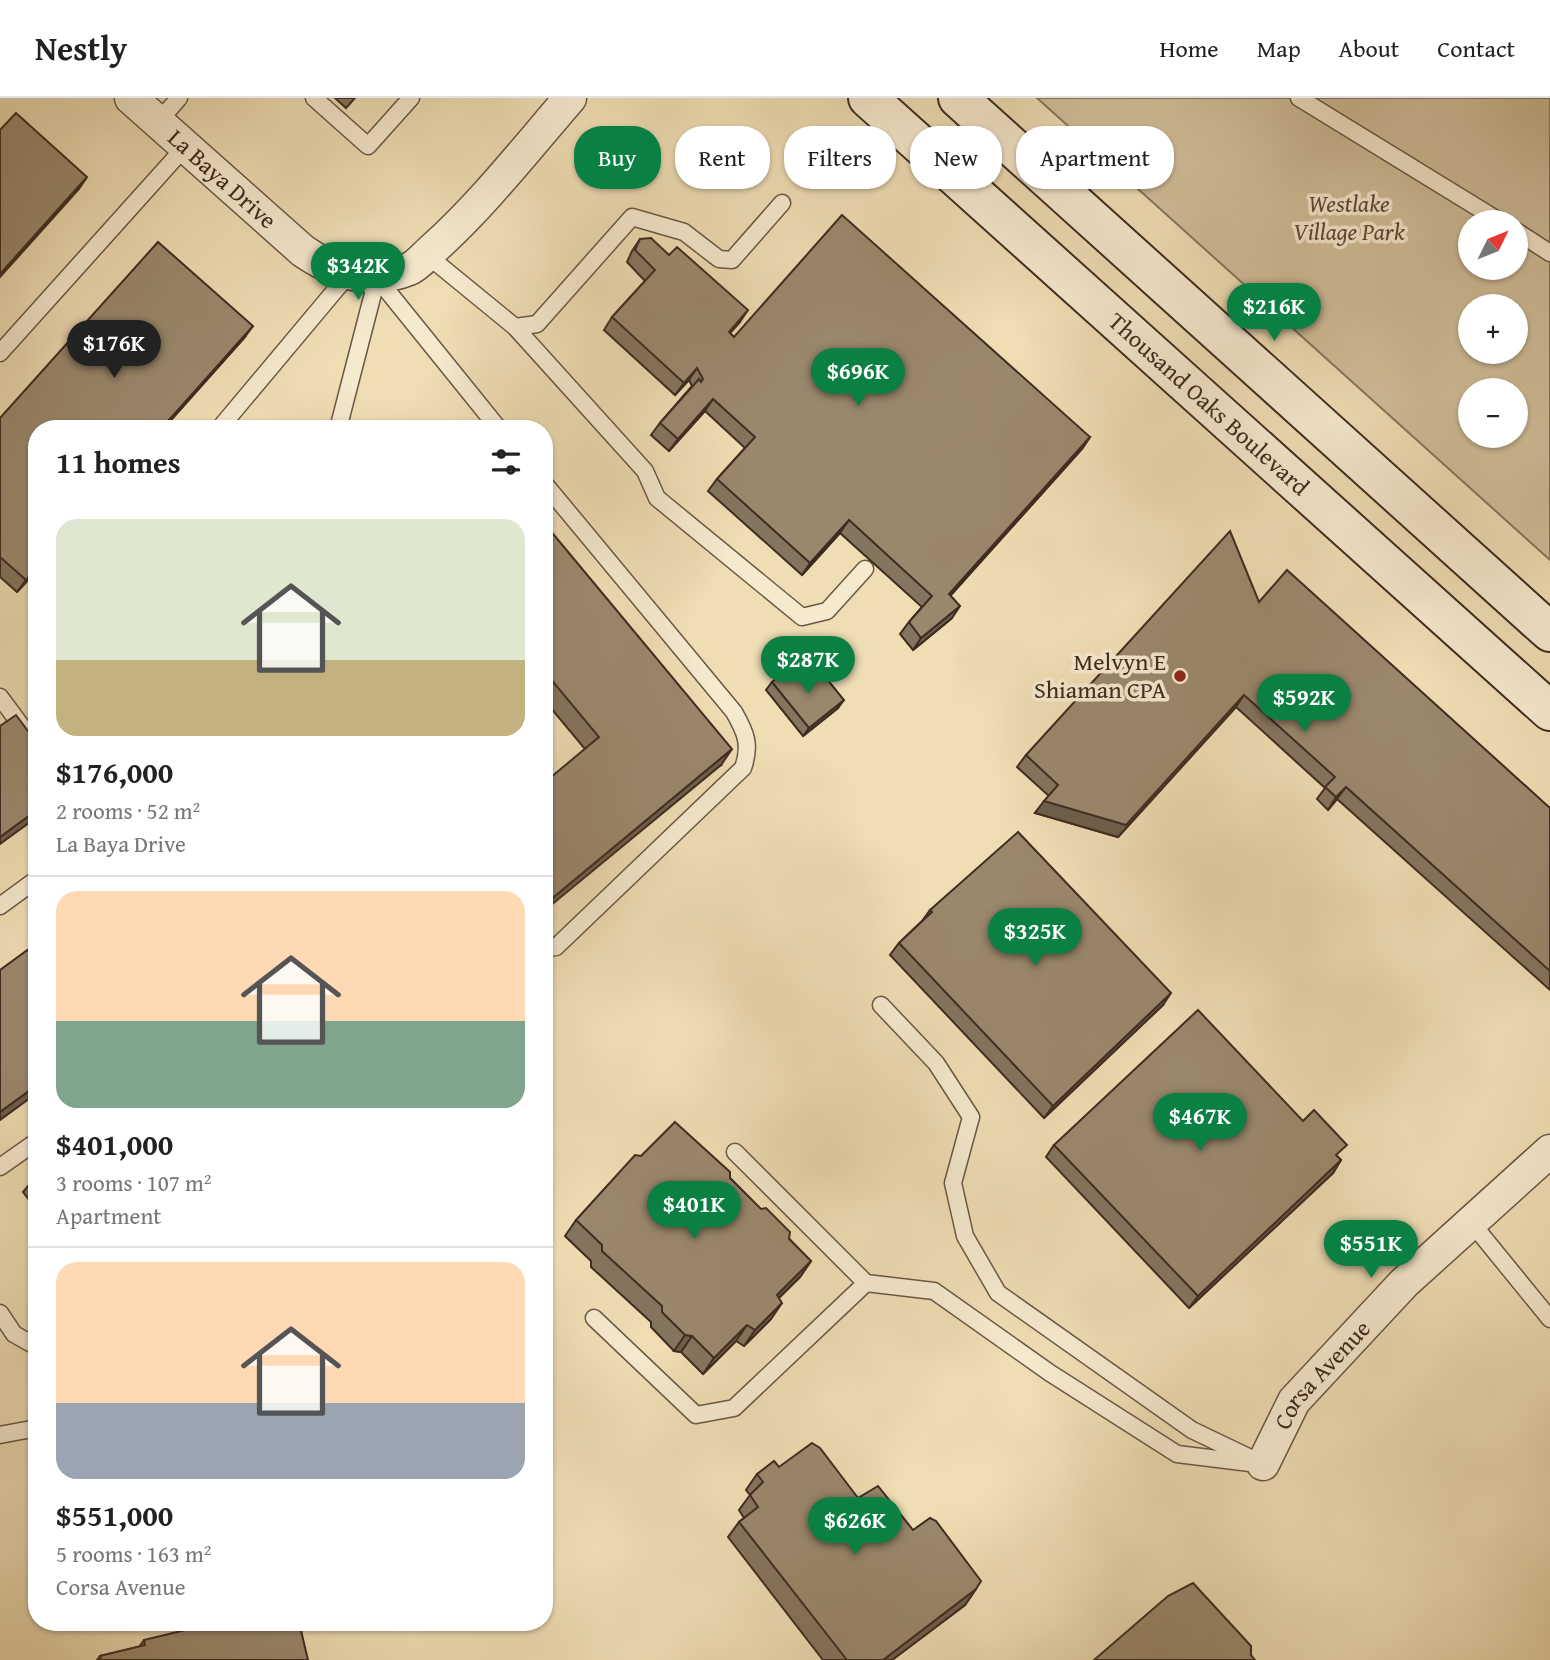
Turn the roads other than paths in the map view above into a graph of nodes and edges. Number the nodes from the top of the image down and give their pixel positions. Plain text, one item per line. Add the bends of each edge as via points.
1 (131, 98) edge
2 (179, 98) edge
3 (314, 98) edge
4 (411, 98) edge
5 (570, 98) edge
6 (868, 98) edge
7 (958, 98) edge
8 (1298, 98) edge
9 (158, 122) junction
10 (185, 147) junction
11 (782, 203) dead end
12 (1481, 210) edge
13 (1528, 239) edge
14 (1550, 253) edge
15 (426, 255) junction
16 (363, 276) junction
17 (515, 327) junction
18 (0, 353) edge
19 (227, 420) edge
20 (339, 420) edge
21 (491, 420) edge
22 (553, 494) edge
23 (865, 569) dead end
24 (1550, 632) edge
25 (0, 697) edge
26 (1550, 711) edge
27 (28, 735) edge
28 (28, 886) edge
29 (0, 906) edge
30 (553, 947) edge
31 (881, 1005) dead end
32 (28, 1147) edge
33 (1550, 1151) edge
34 (735, 1152) dead end
35 (0, 1167) edge
36 (1471, 1222) junction
37 (866, 1283) junction
38 (0, 1313) edge
39 (594, 1318) dead end
40 (1550, 1319) edge
41 (28, 1342) edge
42 (28, 1430) edge
43 (0, 1435) edge
44 (1263, 1464) junction

1 - 9 street, La Baya Drive
2 - 9 lane
3 - 4 lane via 368,146
5 - 15 street via 457,227
6 - 26 main road, Thousand Oaks Boulevard
7 - 24 main road
8 - 12 lane
9 - 10 street, La Baya Drive
10 - 16 street, La Baya Drive via 303,251 324,265
10 - 18 lane
11 - 17 lane via 732,260 719,259 684,232 632,217 537,324
13 - 14 lane
15 - 16 street via 411,269
15 - 17 lane
16 - 19 lane
16 - 20 lane
16 - 21 lane
17 - 23 lane via 645,471 657,498 802,617 827,611
22 - 30 lane via 734,712 747,734 749,752 743,768
25 - 27 lane
28 - 29 lane
31 - 44 lane via 936,1063 971,1117 953,1183 965,1236 998,1293 1192,1430
32 - 35 lane
33 - 36 street, Corsa Avenue
34 - 37 lane
36 - 40 lane
36 - 44 street, Corsa Avenue via 1404,1283 1294,1401
37 - 39 lane via 734,1408 696,1415
37 - 44 lane via 934,1291 1177,1454
38 - 41 lane via 14,1334
42 - 43 lane

